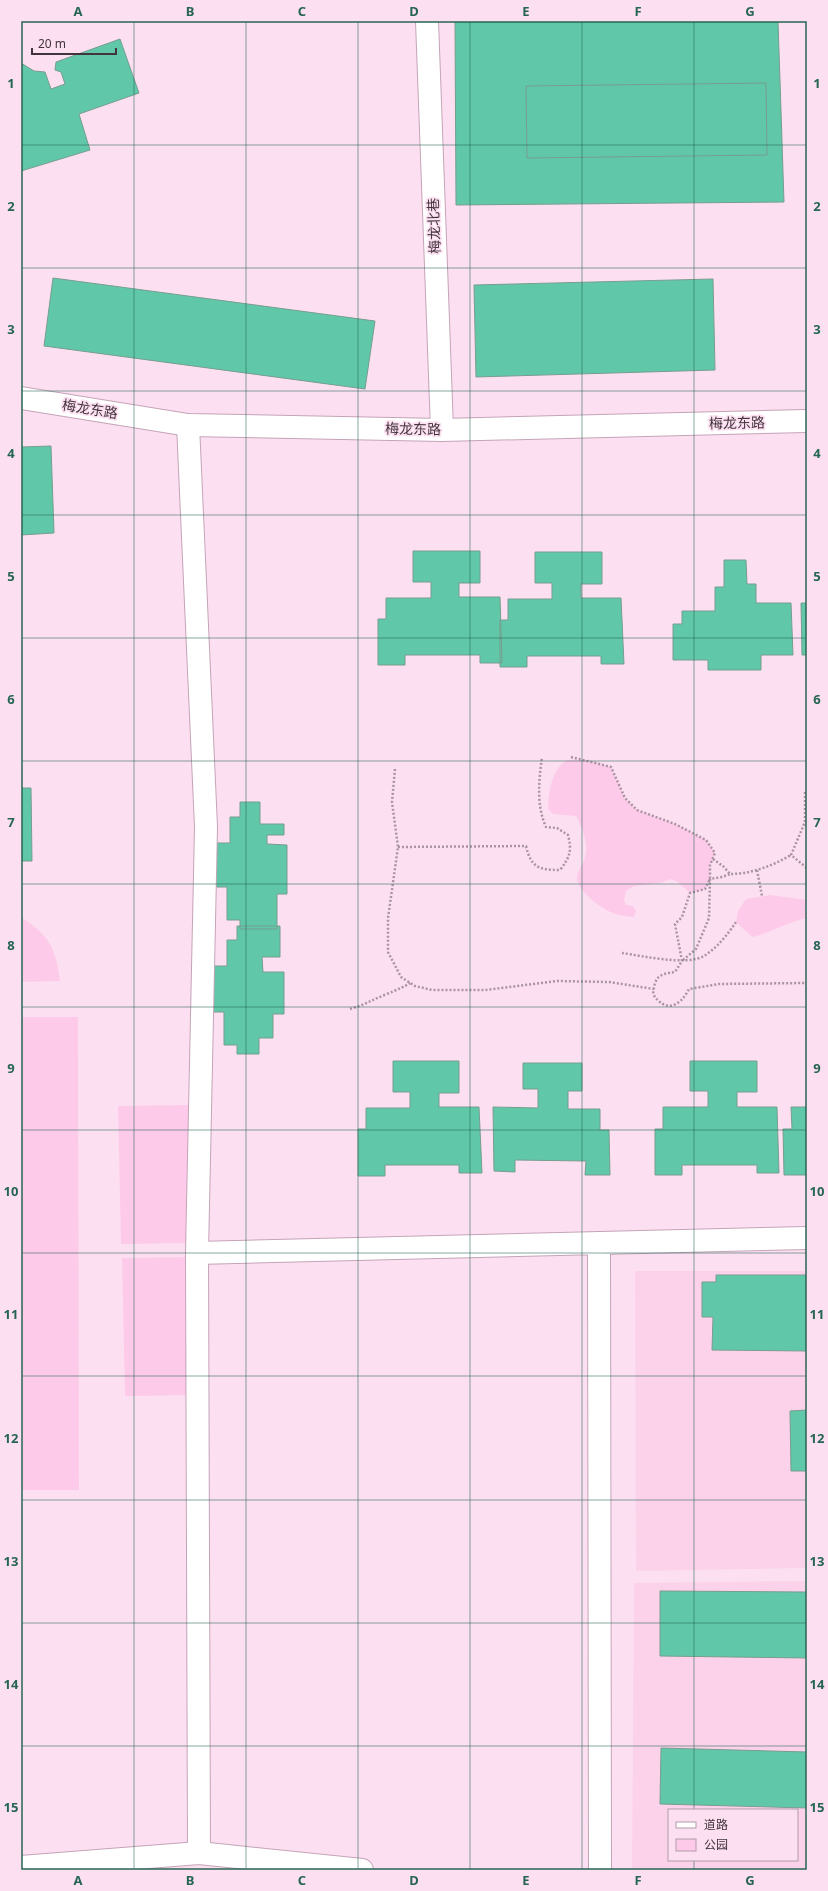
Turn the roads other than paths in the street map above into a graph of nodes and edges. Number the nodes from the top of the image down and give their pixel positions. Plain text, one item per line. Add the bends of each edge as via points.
1 (427, 21) edge
2 (21, 398) edge
3 (807, 421) edge
4 (188, 424) junction
5 (442, 430) junction
6 (807, 1238) edge
7 (599, 1243) junction
8 (197, 1253) junction
9 (199, 1853) junction
10 (21, 1868) edge
11 (362, 1870) edge
12 (600, 1870) edge

1 - 5 street, 梅龙北巷
2 - 4 street, 梅龙东路
3 - 5 street, 梅龙东路
4 - 5 street, 梅龙东路
4 - 8 street via 206,827
6 - 7 street
7 - 8 street
7 - 12 street
8 - 9 street
9 - 10 street
9 - 11 street

